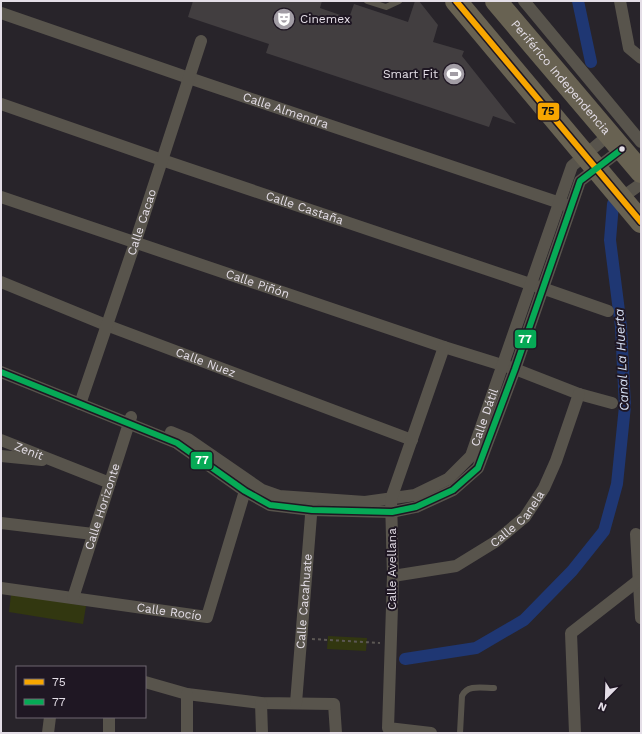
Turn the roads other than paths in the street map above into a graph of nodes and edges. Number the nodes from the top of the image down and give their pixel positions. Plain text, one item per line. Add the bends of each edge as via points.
1 (399, 1) edge
2 (456, 1) edge
3 (496, 1) edge
4 (524, 1) edge
5 (620, 1) edge
6 (371, 2) edge
7 (1, 13) edge
8 (201, 41) dead end
9 (641, 58) edge
10 (189, 78) junction
11 (1, 104) edge
12 (624, 142) edge
13 (162, 160) junction
14 (590, 162) junction
15 (641, 172) edge
16 (641, 184) edge
17 (1, 197) edge
18 (621, 198) junction
19 (559, 202) junction
20 (571, 206) junction
21 (641, 222) edge
22 (135, 243) junction
23 (1, 282) edge
24 (530, 284) junction
25 (542, 288) junction
26 (608, 312) dead end
27 (106, 325) junction
28 (444, 347) junction
29 (1, 363) edge
30 (503, 365) junction
31 (516, 369) junction
32 (1, 372) edge
33 (579, 394) junction
34 (81, 400) junction
35 (612, 403) dead end
36 (130, 420) junction
37 (1, 440) edge
38 (412, 440) junction
39 (1, 456) edge
40 (57, 461) junction
41 (110, 483) junction
42 (245, 491) junction
43 (391, 499) junction
44 (312, 504) junction
45 (392, 512) junction
46 (1, 523) edge
47 (93, 534) junction
48 (636, 534) dead end
49 (393, 576) junction
50 (640, 581) edge
51 (1, 588) edge
52 (73, 598) junction
53 (641, 618) edge
54 (146, 682) edge
55 (494, 688) dead end
56 (187, 694) junction
57 (261, 703) junction
58 (296, 703) junction
59 (50, 718) edge
60 (109, 718) edge
61 (48, 733) edge
62 (109, 733) edge
63 (187, 733) edge
64 (262, 733) edge
65 (336, 733) edge
66 (431, 733) edge
67 (460, 733) edge
68 (575, 733) edge

1 - 6 lane via 386,7
2 - 14 highway
3 - 12 highway, Periférico Independencia
4 - 12 street
5 - 9 street via 629,48
7 - 10 street, Calle Almendra
8 - 10 street, Calle Cacao
10 - 13 street, Calle Cacao
10 - 19 street, Calle Almendra
11 - 13 street, Calle Castaña
12 - 14 street, Calle Dátil
12 - 14 street, Calle Dátil
12 - 15 highway, Periférico Independencia
13 - 22 street, Calle Cacao
13 - 24 street, Calle Castaña
14 - 18 highway
14 - 19 street, Calle Dátil via 572,166
14 - 20 street, Calle Dátil
16 - 18 street
17 - 22 street, Calle Piñón
18 - 21 highway
19 - 20 street, Calle Almendra
19 - 24 street, Calle Dátil
20 - 25 street, Calle Dátil
22 - 27 street, Calle Cacao
22 - 28 street, Calle Piñón
23 - 27 street, Calle Nuez
24 - 25 street, Calle Castaña
24 - 30 street, Calle Dátil
25 - 26 street, Calle Castaña
25 - 31 street, Calle Dátil
27 - 34 street, Calle Cacao
27 - 38 street, Calle Nuez
28 - 30 street, Calle Piñón
28 - 38 street, Calle Avellana
29 - 34 street, Calle Dátil
30 - 31 street, Calle Piñón
30 - 43 street, Calle Dátil via 471,456 448,479 416,495
31 - 33 street
31 - 45 street, Calle Dátil via 478,468 453,490 416,507
32 - 34 street, Calle Dátil
33 - 35 street
33 - 49 street, Calle Canela via 556,461 544,488 525,517 495,542 456,566
34 - 36 street, Calle Dátil
36 - 41 street, Calle Horizonte
36 - 42 street, Calle Dátil via 177,443
36 - 44 street, Calle Dátil via 188,439 262,490
37 - 40 street, Zenit
38 - 43 street, Calle Avellana
39 - 40 street, Zenit
40 - 41 street, Zenit
41 - 47 street, Calle Horizonte
42 - 44 street, Calle Dátil via 270,505
42 - 52 street, Calle Rocío via 207,617
43 - 44 street, Calle Dátil
43 - 45 street, Calle Avellana
44 - 45 street, Calle Dátil
44 - 58 street, Calle Cacahuate
45 - 49 street, Calle Avellana
46 - 47 street
47 - 52 street, Calle Horizonte
48 - 50 street
49 - 66 street, Calle Avellana via 388,728
50 - 53 street
50 - 68 street via 571,633
51 - 52 street, Calle Rocío
54 - 56 street
55 - 67 lane via 469,688 464,691
56 - 57 street
56 - 63 street
57 - 58 street
57 - 64 street
58 - 65 street via 334,704
59 - 61 street
60 - 62 street

